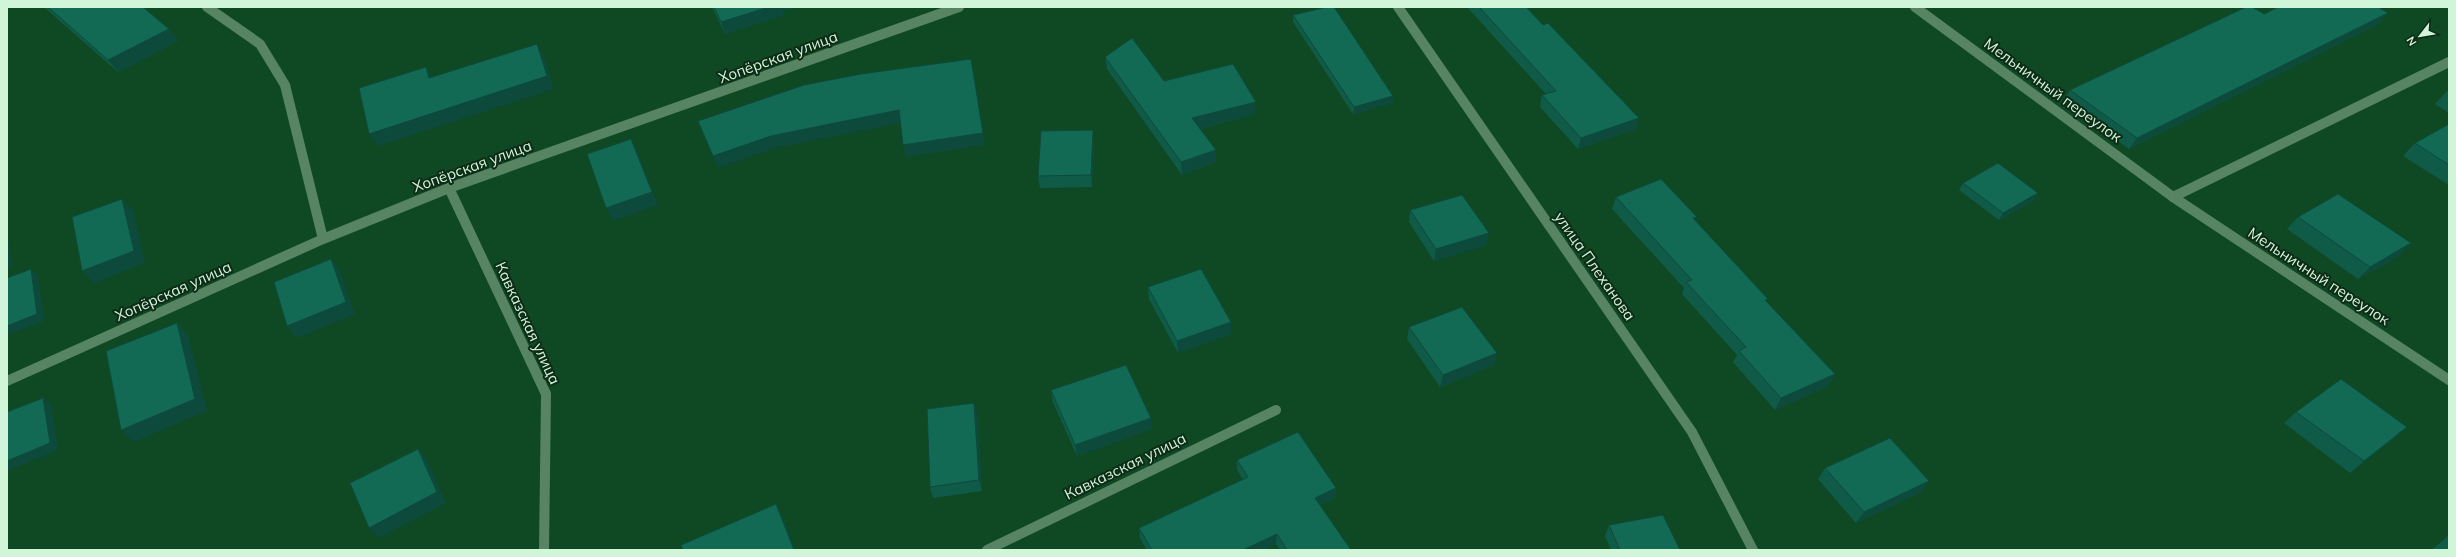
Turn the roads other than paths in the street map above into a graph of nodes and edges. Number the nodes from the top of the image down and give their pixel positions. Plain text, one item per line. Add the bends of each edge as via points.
1 (207, 7) edge
2 (959, 7) edge
3 (1398, 7) edge
4 (1915, 7) edge
5 (2449, 62) edge
6 (449, 188) junction
7 (2173, 197) junction
8 (323, 239) junction
9 (2449, 380) edge
10 (7, 381) edge
11 (1276, 410) dead end
12 (544, 550) edge
13 (987, 550) edge
14 (1753, 550) edge

1 - 8 street via 260,44 285,85
2 - 6 street, Хопёрская улица
3 - 14 street, улица Плеханова via 1692,432
4 - 7 street, Мельничный переулок
5 - 7 street
6 - 8 street, Хопёрская улица
6 - 12 street, Кавказская улица via 546,394
7 - 9 street, Мельничный переулок
8 - 10 street, Хопёрская улица
11 - 13 street, Кавказская улица

